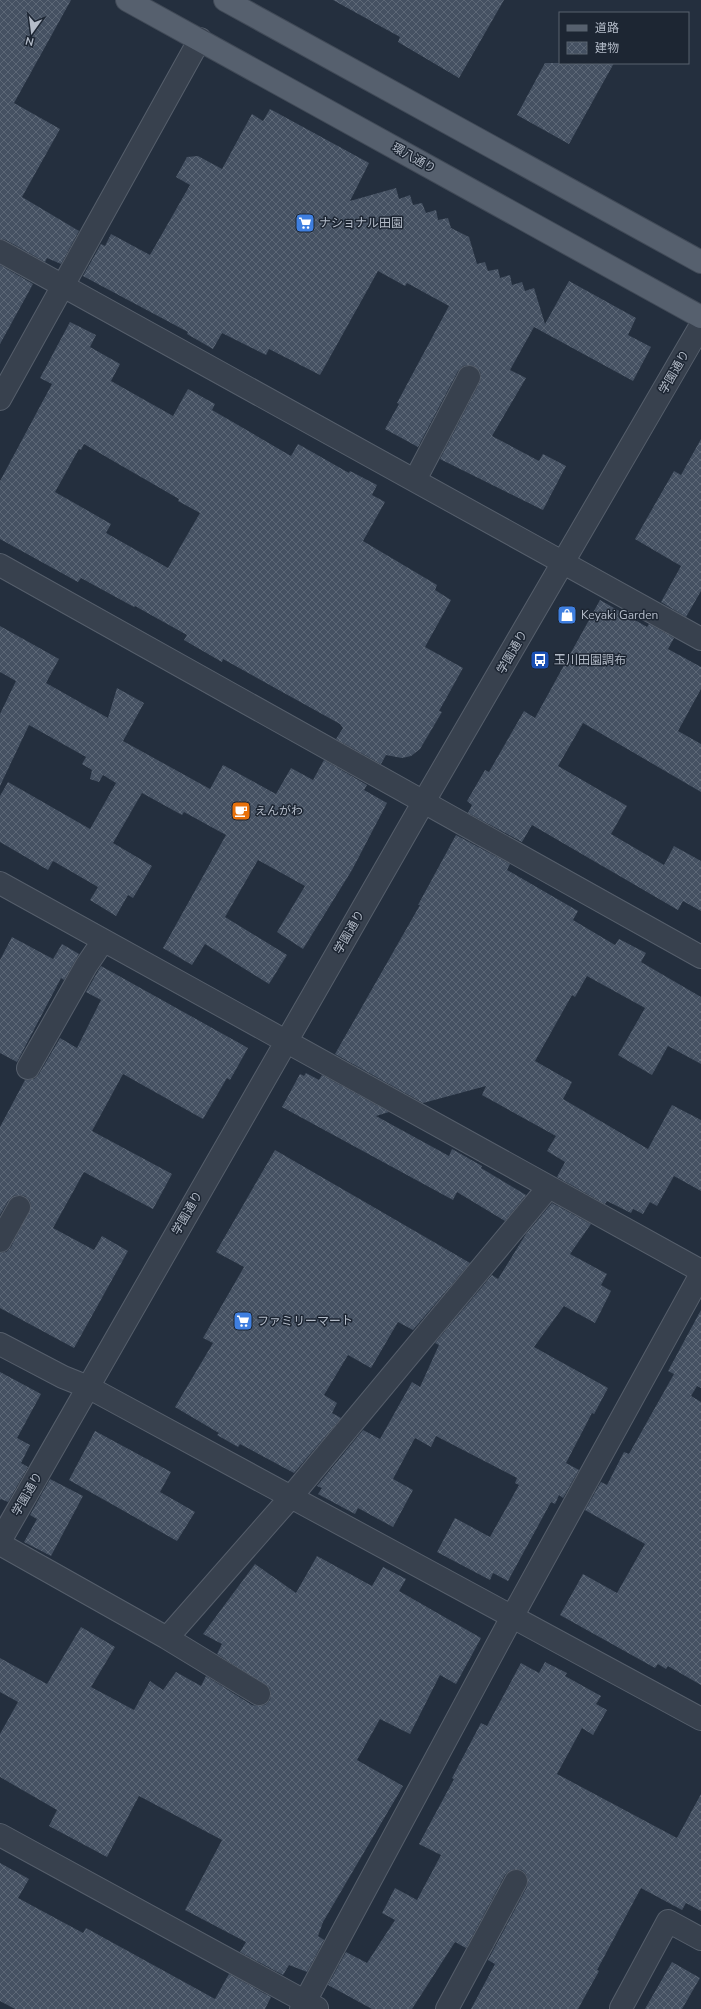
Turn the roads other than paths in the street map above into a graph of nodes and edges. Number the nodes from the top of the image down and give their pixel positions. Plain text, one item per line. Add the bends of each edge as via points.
1 (127, 0) edge
2 (225, 0) edge
3 (200, 40) junction
4 (0, 251) edge
5 (701, 262) edge
6 (63, 285) junction
7 (701, 317) edge
8 (701, 325) edge
9 (468, 376) dead end
10 (0, 399) edge
11 (415, 480) junction
12 (565, 562) junction
13 (0, 565) edge
14 (701, 639) edge
15 (423, 803) junction
16 (0, 883) edge
17 (103, 941) junction
18 (701, 957) edge
19 (286, 1041) junction
20 (28, 1068) dead end
21 (548, 1188) junction
22 (19, 1207) dead end
23 (0, 1241) edge
24 (701, 1273) edge
25 (0, 1344) edge
26 (88, 1386) junction
27 (290, 1498) junction
28 (0, 1543) edge
29 (512, 1617) junction
30 (166, 1638) junction
31 (259, 1694) dead end
32 (701, 1720) edge
33 (0, 1835) edge
34 (516, 1881) dead end
35 (701, 1940) edge
36 (308, 2007) edge
37 (622, 2008) edge
38 (447, 2009) edge

1 - 3 main road, 環八通り
2 - 5 main road
3 - 6 street
3 - 7 main road, 環八通り
4 - 6 street
6 - 10 street
6 - 11 street
8 - 12 street, 学園通り
9 - 11 street
11 - 12 street
12 - 14 street
12 - 15 street, 学園通り
13 - 15 street
15 - 18 street
15 - 19 street, 学園通り
16 - 17 street
17 - 19 street
17 - 20 street
19 - 21 street
19 - 26 street, 学園通り
21 - 24 street
21 - 27 street
22 - 23 street
24 - 29 street
25 - 26 street via 63,1377
26 - 27 street
26 - 28 street, 学園通り
27 - 29 street
27 - 30 street
28 - 30 street
29 - 32 street
29 - 36 street
30 - 31 street
33 - 36 street
34 - 38 street
35 - 37 street via 668,1921

